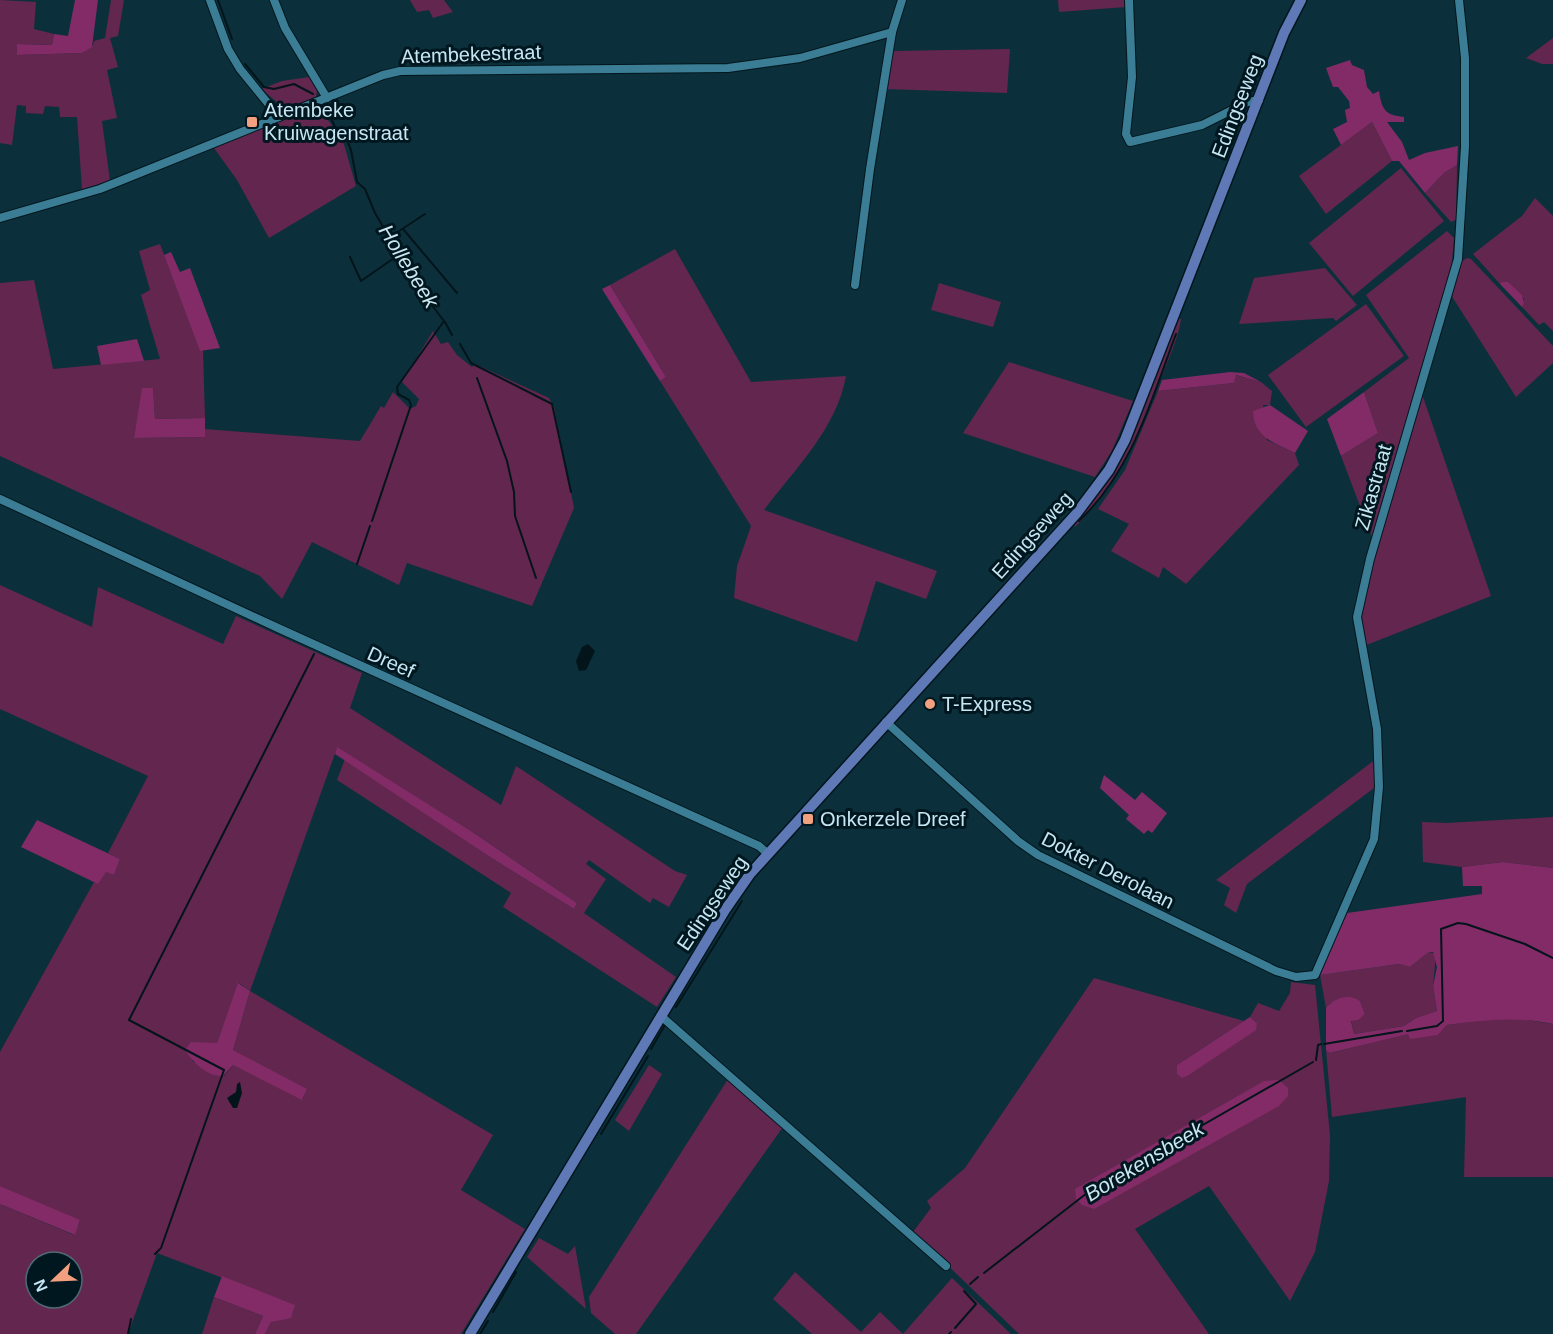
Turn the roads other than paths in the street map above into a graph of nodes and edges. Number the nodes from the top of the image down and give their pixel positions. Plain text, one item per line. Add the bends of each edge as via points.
1 (210, 0) edge
2 (274, 0) edge
3 (902, 0) edge
4 (1129, 0) edge
5 (1300, 0) edge
6 (1459, 0) edge
7 (892, 32) junction
8 (327, 98) junction
9 (1259, 100) junction
10 (279, 117) junction
11 (0, 218) edge
12 (855, 285) dead end
13 (0, 499) edge
14 (886, 722) junction
15 (768, 854) junction
16 (1315, 975) joint
17 (661, 1016) junction
18 (946, 1266) dead end
19 (470, 1334) edge

1 - 10 street via 228,49
2 - 8 street via 285,28
3 - 7 street
4 - 9 street via 1132,77 1126,134 1130,142 1202,125
5 - 9 main road, Edingseweg
6 - 16 street, Zikastraat via 1465,58 1465,147 1458,260 1370,559 1357,617 1377,729 1379,787 1374,839
7 - 8 street, Atembekestraat via 800,58 728,68 400,71
7 - 12 street
8 - 10 street, Atembekestraat
9 - 14 main road, Edingseweg via 1125,440 1093,494
10 - 11 street, Atembekestraat via 100,189
13 - 15 street, Dreef via 751,842
14 - 15 main road, Edingseweg
14 - 16 street, Dokter Derolaan via 1038,855 1276,971 1296,977
15 - 17 main road, Edingseweg via 725,910
17 - 18 street
17 - 19 main road, Edingseweg

